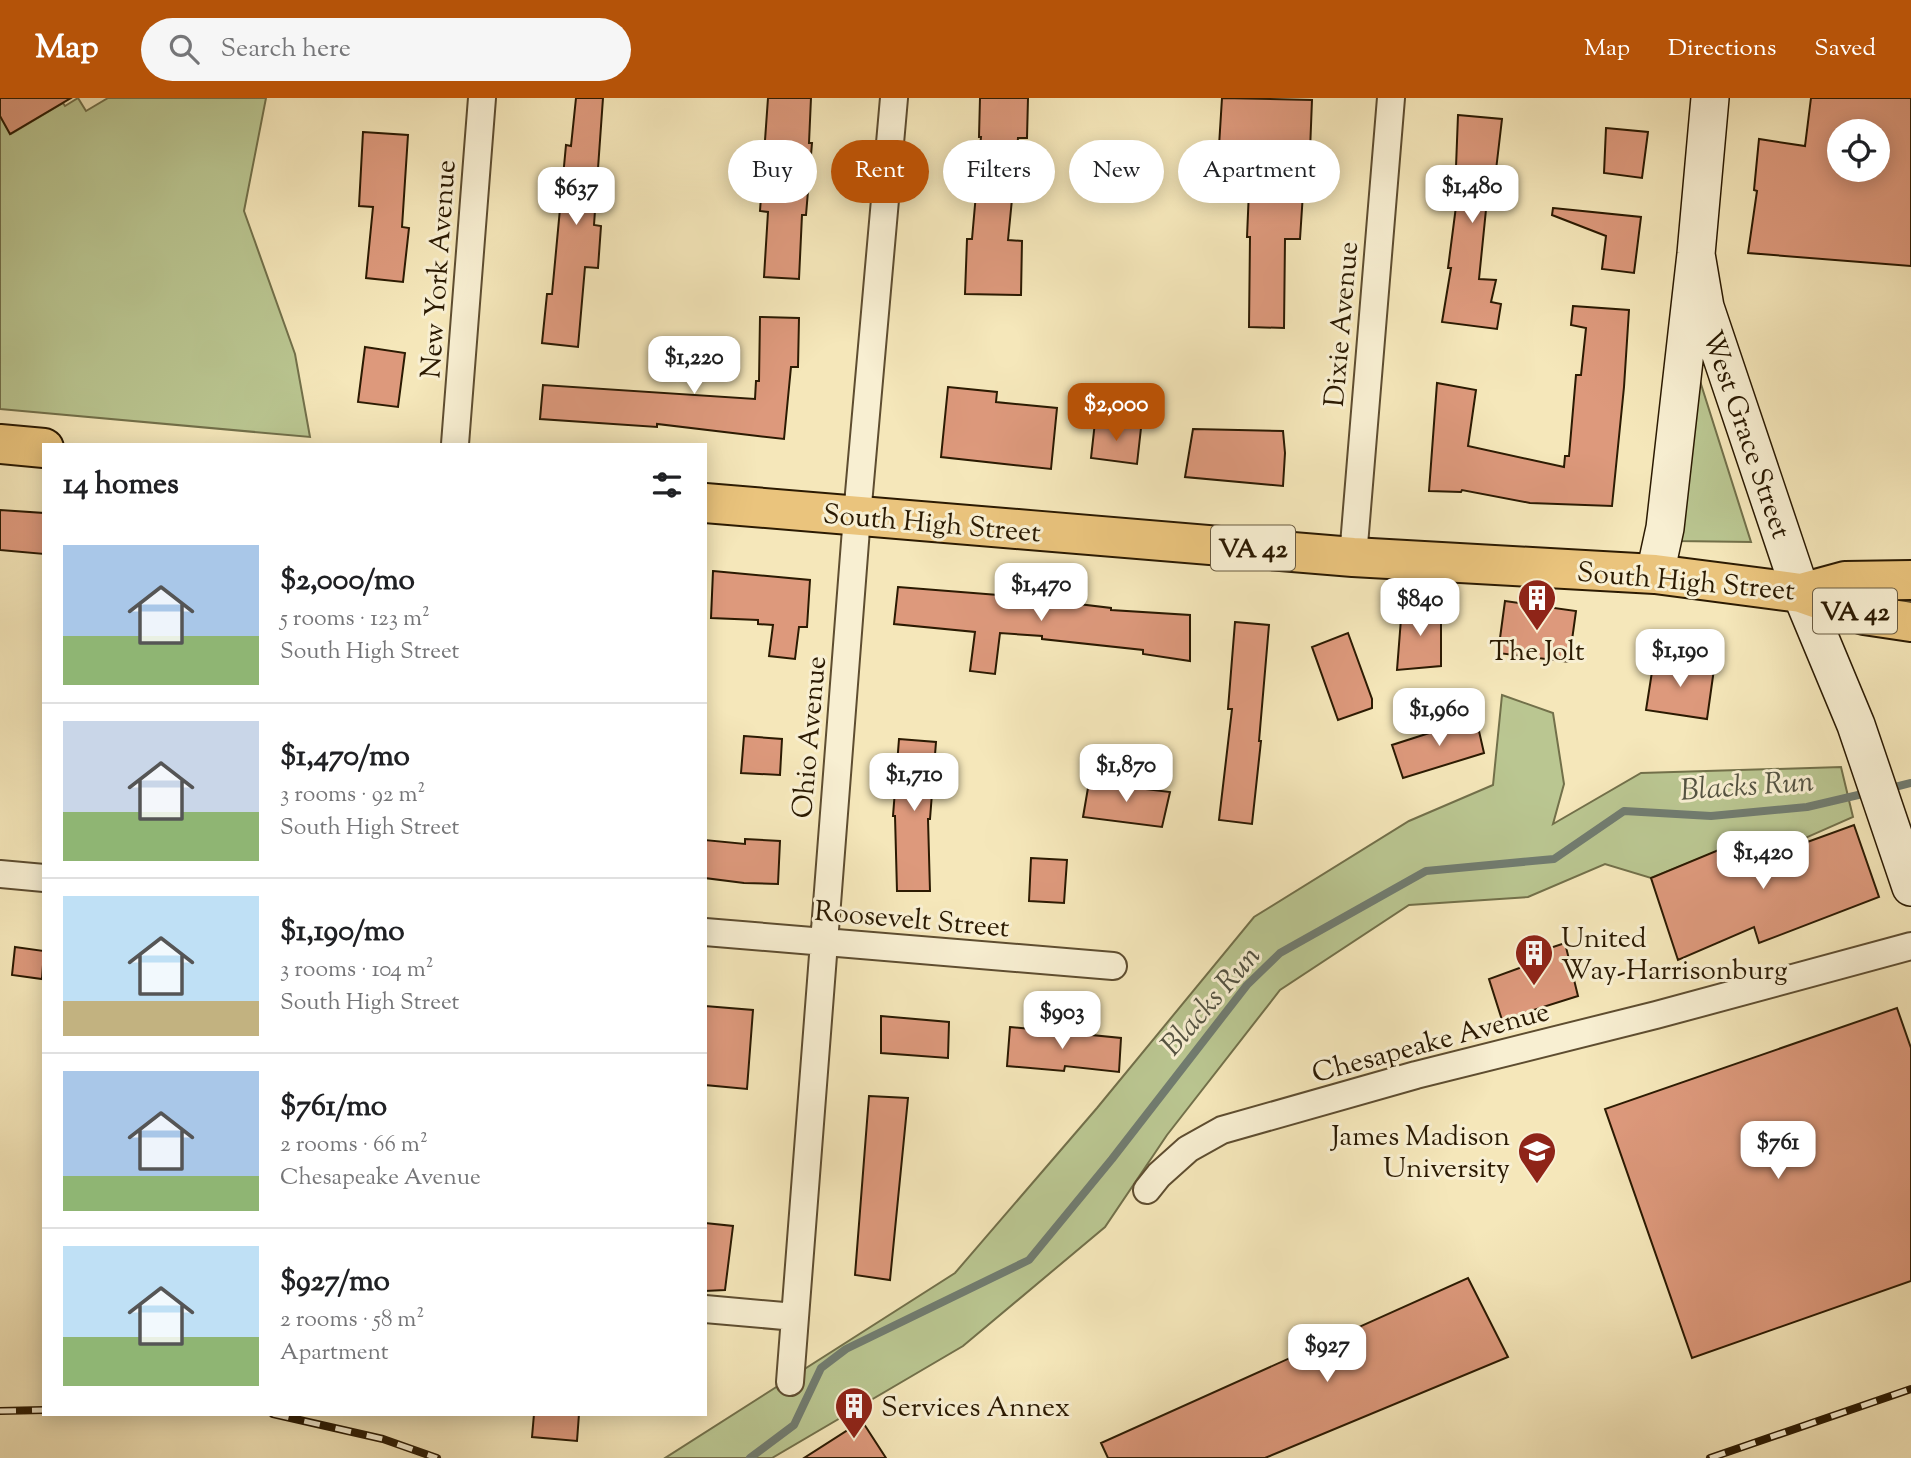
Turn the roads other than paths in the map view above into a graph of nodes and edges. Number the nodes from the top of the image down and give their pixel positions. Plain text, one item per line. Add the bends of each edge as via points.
1 (482, 98) edge
2 (894, 98) edge
3 (1391, 98) edge
4 (1710, 98) edge
5 (1696, 254) junction
6 (455, 443) edge
7 (0, 444) edge
8 (42, 448) edge
9 (707, 503) edge
10 (857, 516) junction
11 (1353, 557) junction
12 (1655, 574) junction
13 (1911, 580) edge
14 (1801, 593) junction
15 (1911, 622) edge
16 (0, 874) edge
17 (42, 878) edge
18 (1911, 887) edge
19 (707, 932) edge
20 (823, 942) junction
21 (1911, 946) edge
22 (1113, 966) dead end
23 (1147, 1190) dead end
24 (707, 1308) edge
25 (795, 1317) junction
26 (790, 1382) dead end

1 - 6 street, New York Avenue
2 - 10 street, Ohio Avenue
3 - 11 street, Dixie Avenue
4 - 5 street, West Grace Street
5 - 12 street, West Grace Street via 1665,528
5 - 14 street, West Grace Street via 1705,307
7 - 8 main road
9 - 10 main road, South High Street / VA 42
10 - 11 main road, South High Street / VA 42
10 - 20 street, Ohio Avenue
11 - 12 main road, South High Street / VA 42
12 - 14 main road, South High Street / VA 42
13 - 14 main road, South High Street / VA 42 via 1845,581
14 - 15 main road, VA 42 via 1864,615
14 - 18 street, West Grace Street via 1856,725
16 - 17 street
19 - 20 street, Roosevelt Street
20 - 22 street, Roosevelt Street
20 - 25 street, Ohio Avenue
21 - 23 street, Chesapeake Avenue via 1222,1130 1188,1149
24 - 25 street
25 - 26 street, Ohio Avenue

